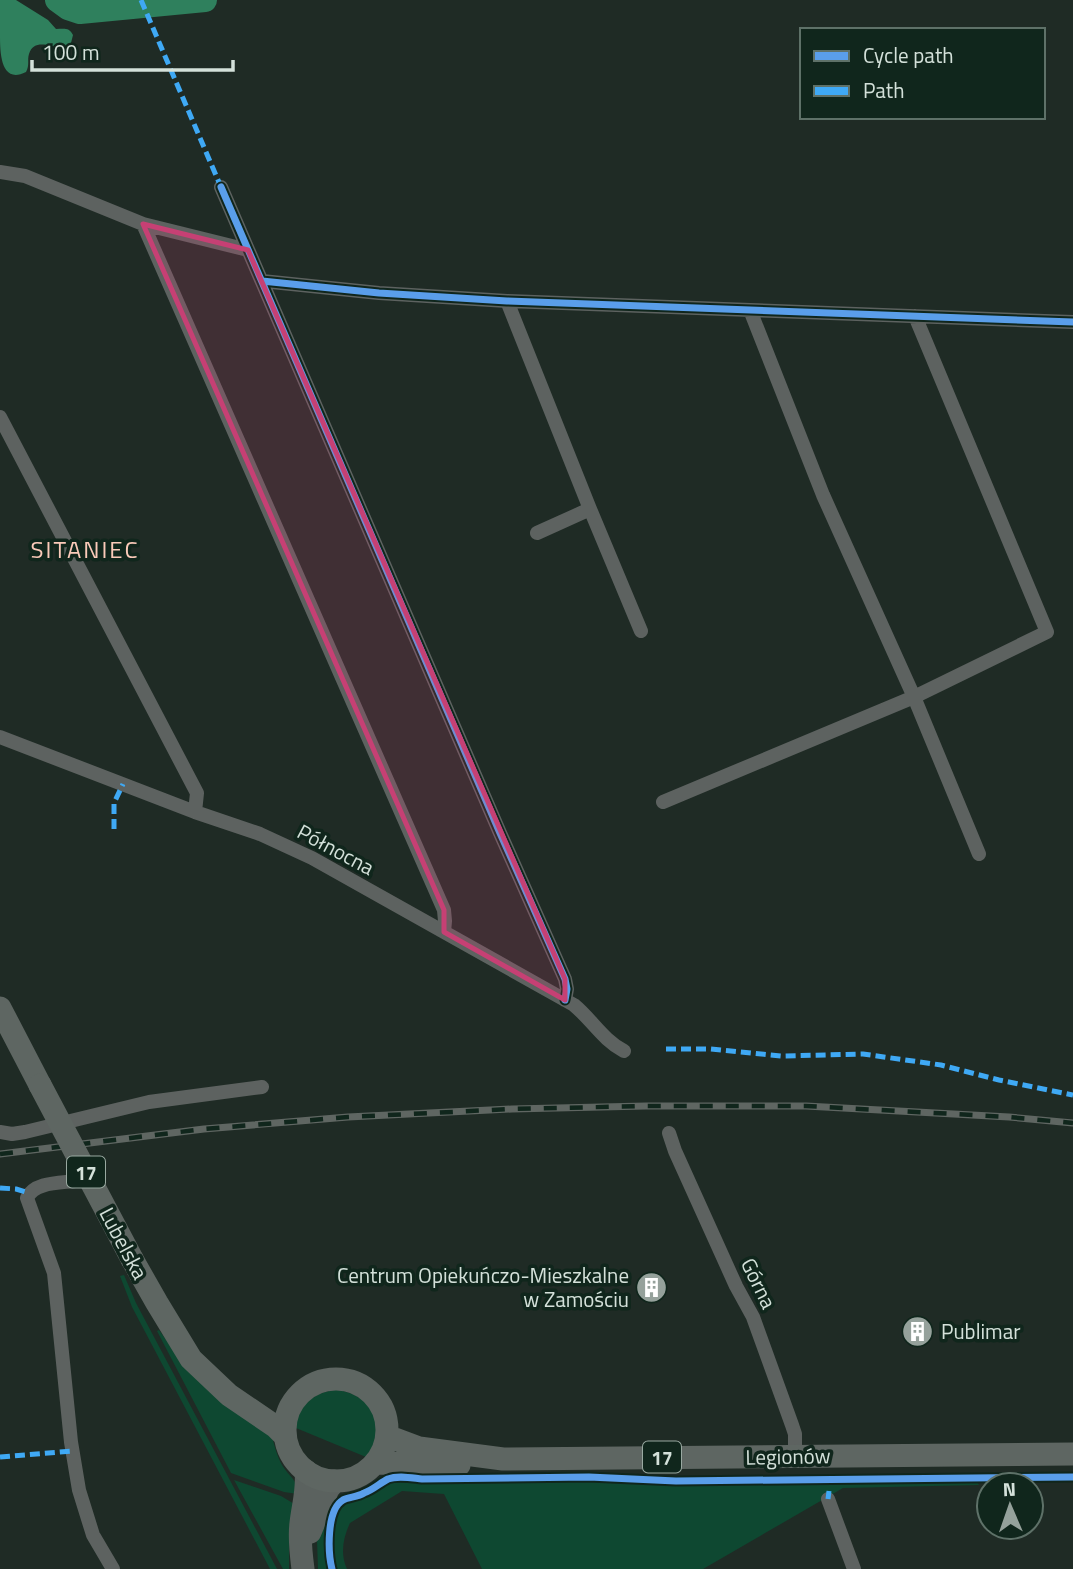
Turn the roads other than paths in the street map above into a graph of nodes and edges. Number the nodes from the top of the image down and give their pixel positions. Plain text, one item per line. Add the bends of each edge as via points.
1 (0, 172) edge
2 (221, 187) dead end
3 (143, 224) junction
4 (248, 250) junction
5 (262, 281) junction
6 (507, 300) junction
7 (750, 310) junction
8 (915, 316) junction
9 (1073, 321) edge
10 (0, 417) edge
11 (590, 509) junction
12 (537, 533) dead end
13 (641, 631) dead end
14 (914, 697) junction
15 (0, 737) edge
16 (663, 802) dead end
17 (195, 812) junction
18 (979, 854) dead end
19 (444, 932) junction
20 (565, 1000) junction
21 (0, 1008) edge
22 (624, 1051) dead end
23 (262, 1087) dead end
24 (0, 1132) edge
25 (669, 1133) dead end
26 (75, 1181) dead end
27 (173, 1328) junction
28 (291, 1406) junction
29 (285, 1436) junction
30 (387, 1436) junction
31 (1073, 1454) edge
32 (795, 1456) junction
33 (503, 1459) junction
34 (375, 1464) junction
35 (306, 1471) junction
36 (335, 1481) junction
37 (828, 1499) dead end
38 (303, 1562) edge
39 (113, 1569) edge
40 (854, 1569) edge

1 - 3 street via 24,176
2 - 4 street
3 - 4 street
3 - 19 street via 444,910
4 - 5 street
5 - 6 street
5 - 20 street via 565,979
6 - 7 street
6 - 11 street
7 - 8 street
7 - 14 street via 823,495
8 - 9 street
8 - 14 street via 1047,632
10 - 17 street via 197,793
11 - 12 street
11 - 13 street
14 - 16 street
14 - 18 street
15 - 17 street, Północna
17 - 19 street, Północna via 312,858
19 - 20 street, Północna
20 - 22 street, Północna
21 - 27 highway, Lubelska / 17, bridge
23 - 24 street via 149,1102 25,1132
25 - 32 street, Górna via 753,1317 795,1434
26 - 39 street via 42,1186 27,1198 54,1273 79,1490 93,1535
27 - 28 highway, Lubelska / 17 via 244,1390 270,1405
27 - 29 highway, Lubelska / 17 via 191,1359 209,1378
28 - 29 highway
28 - 30 highway via 314,1384 347,1380 363,1386 380,1404
29 - 35 highway, 17 via 292,1455
30 - 33 highway, Legionów / 17 via 419,1448
30 - 34 highway
31 - 32 highway, Legionów / 17
32 - 33 highway, Legionów / 17
33 - 34 highway, Legionów / 17 via 459,1465
34 - 36 highway, 17 via 357,1477
35 - 36 highway
35 - 38 main road via 300,1538
36 - 38 main road via 319,1507
37 - 40 street

